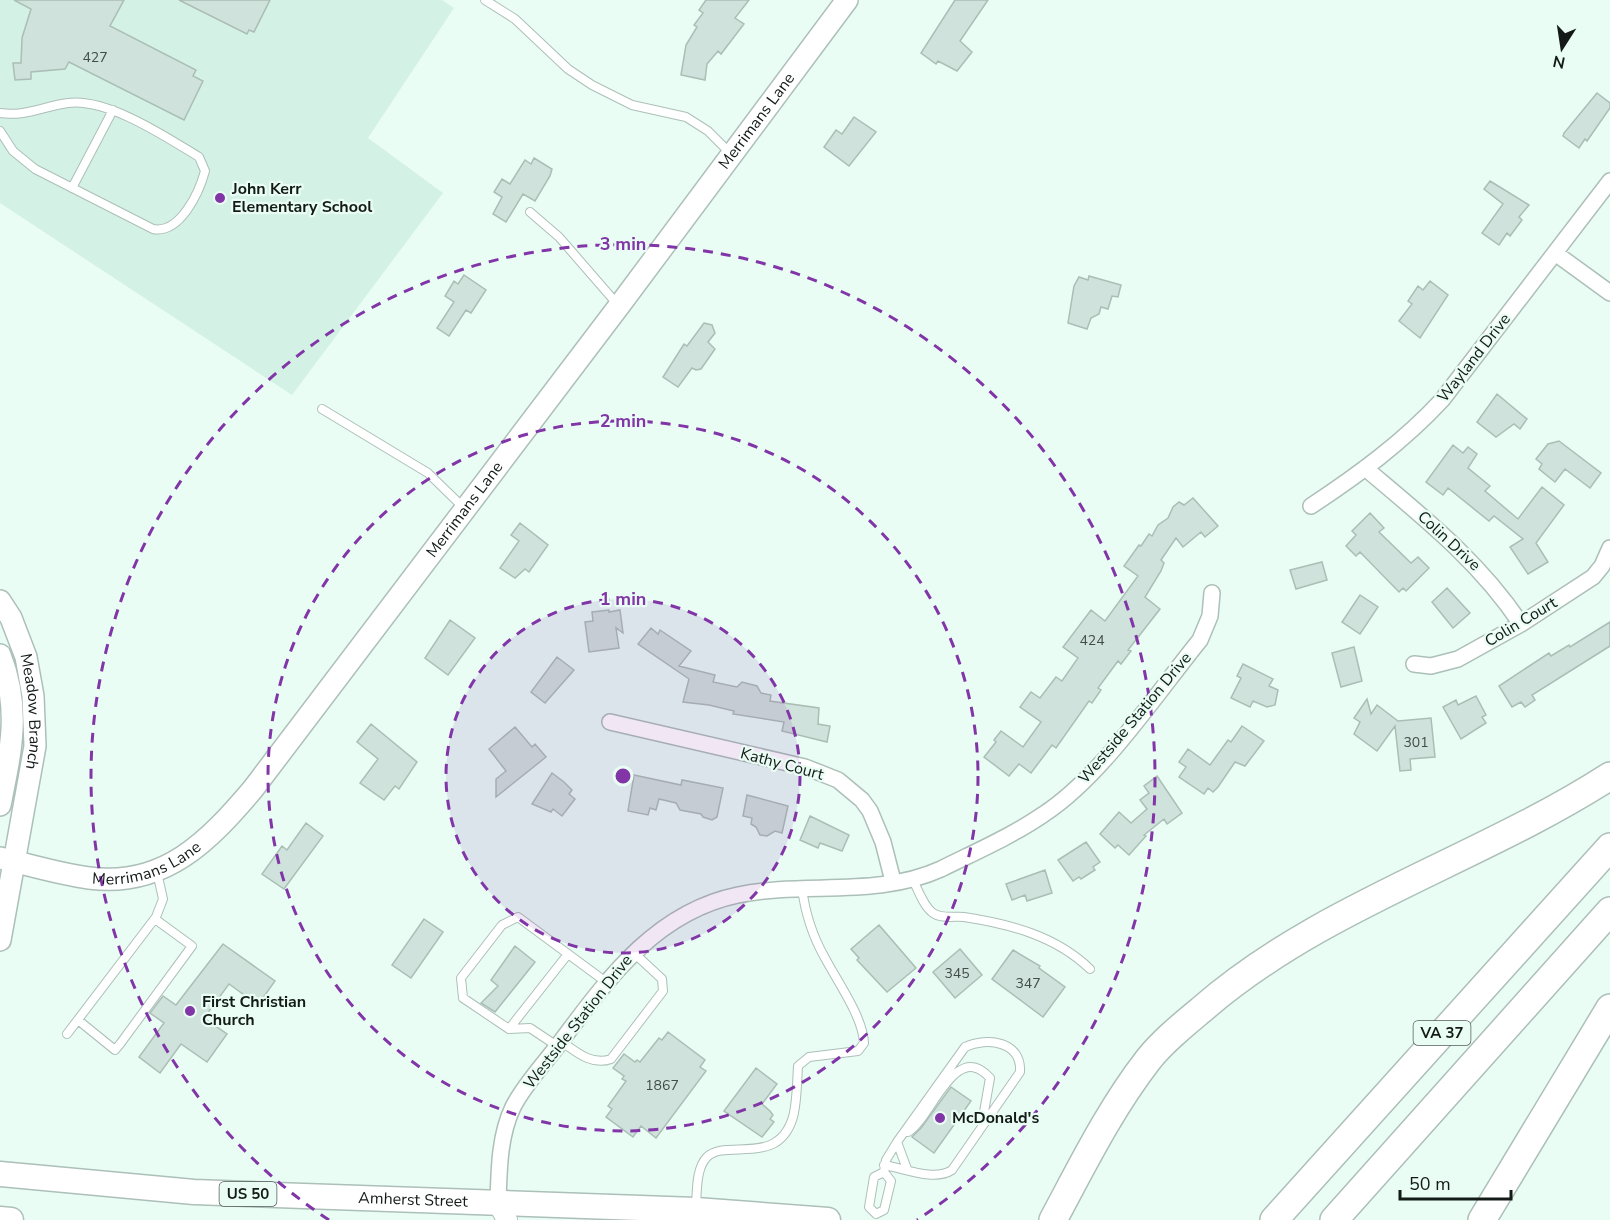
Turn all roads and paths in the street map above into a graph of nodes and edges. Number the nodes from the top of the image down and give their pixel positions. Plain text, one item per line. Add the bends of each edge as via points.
1 (485, 0) edge
2 (847, 0) edge
3 (113, 110) junction
4 (0, 113) edge
5 (0, 131) edge
6 (731, 154) junction
7 (1610, 181) edge
8 (72, 188) junction
9 (530, 212) dead end
10 (1555, 254) junction
11 (1610, 293) edge
12 (619, 306) junction
13 (322, 409) dead end
14 (1365, 468) junction
15 (1311, 506) dead end
16 (465, 510) junction
17 (1610, 549) edge
18 (1212, 593) dead end
19 (0, 601) edge
20 (1521, 624) junction
21 (0, 655) edge
22 (1414, 664) dead end
23 (610, 722) dead end
24 (1610, 776) edge
25 (0, 805) edge
26 (1610, 847) edge
27 (8, 860) edge
28 (157, 870) junction
29 (912, 878) junction
30 (893, 881) junction
31 (802, 888) junction
32 (1610, 911) edge
33 (155, 919) junction
34 (0, 940) edge
35 (633, 952) junction
36 (568, 954) junction
37 (1090, 969) dead end
38 (606, 982) junction
39 (1610, 1008) edge
40 (78, 1020) junction
41 (509, 1029) junction
42 (67, 1034) dead end
43 (559, 1043) junction
44 (980, 1131) junction
45 (900, 1138) junction
46 (884, 1168) junction
47 (907, 1169) junction
48 (0, 1174) edge
49 (696, 1210) junction
50 (499, 1214) edge
51 (876, 1217) edge
52 (0, 1219) edge
53 (11, 1220) edge
54 (828, 1220) edge
55 (1053, 1220) edge
56 (1274, 1220) edge
57 (1334, 1220) edge
58 (1482, 1220) edge

1 - 6 lane via 515,19 568,69 592,85 632,105 686,117 708,131
2 - 6 main road, Merrimans Lane
3 - 4 lane via 77,103 21,114
3 - 8 lane
3 - 8 lane via 200,157 205,165 202,180 176,224 159,230
5 - 8 lane via 20,158
6 - 12 main road, Merrimans Lane
7 - 10 street, Wayland Drive
9 - 12 lane via 559,237
10 - 11 street
10 - 14 street, Wayland Drive via 1442,400 1417,427
12 - 16 main road, Merrimans Lane
13 - 16 lane via 428,472
14 - 15 street, Wayland Drive
14 - 20 street, Colin Drive via 1455,544
16 - 28 main road, Merrimans Lane via 253,789 193,851
17 - 20 street, Colin Court via 1593,577
18 - 29 street, Westside Station Drive via 1210,616 1200,640 1092,774 1046,814 1017,831 938,870
19 - 27 main road, Meadow Branch via 26,657 33,696 35,746
20 - 22 street, Colin Court via 1458,659 1431,666
21 - 25 main road, Meadow Branch via 13,704 13,742
23 - 30 street, Kathy Court via 805,767 838,780 870,811
24 - 55 highway via 1518,828 1306,936 1218,995 1149,1060 1096,1141
26 - 56 highway, VA 37
27 - 28 main road, Merrimans Lane via 68,875 104,879
27 - 34 main road, Meadow Branch
28 - 33 lane via 163,899
29 - 30 street, Westside Station Drive
29 - 37 lane via 927,908 935,915 991,922 1032,933 1072,951
30 - 31 street, Westside Station Drive via 838,889
31 - 35 street, Westside Station Drive via 768,889 704,905 665,926
31 - 49 lane via 813,930 864,1042 858,1051 802,1060 798,1066 793,1118 785,1131 775,1143 760,1149 715,1152 708,1156 701,1166
32 - 57 highway, VA 37
33 - 40 lane
33 - 40 lane via 192,946 120,1044 115,1050
35 - 38 street, Westside Station Drive
35 - 43 lane via 662,979 663,991 611,1059 591,1060
36 - 38 lane
36 - 41 lane
36 - 41 lane via 518,917 502,925 461,978 463,998
38 - 43 street, Westside Station Drive
39 - 58 highway
40 - 42 lane
41 - 43 lane via 530,1028
43 - 50 street, Westside Station Drive via 513,1107 503,1137
44 - 45 lane via 990,1078 973,1068 957,1072 912,1130
44 - 45 lane via 1020,1072 1021,1062 1003,1044 988,1040 965,1047
44 - 47 lane via 945,1175
45 - 46 lane
45 - 47 lane
46 - 47 lane
46 - 51 lane via 891,1181 885,1210
46 - 51 lane via 874,1177 869,1207
48 - 50 main road, Amherst Street / US 50
49 - 50 main road, Amherst Street / US 50
49 - 54 main road, Amherst Street / US 50
52 - 53 main road

